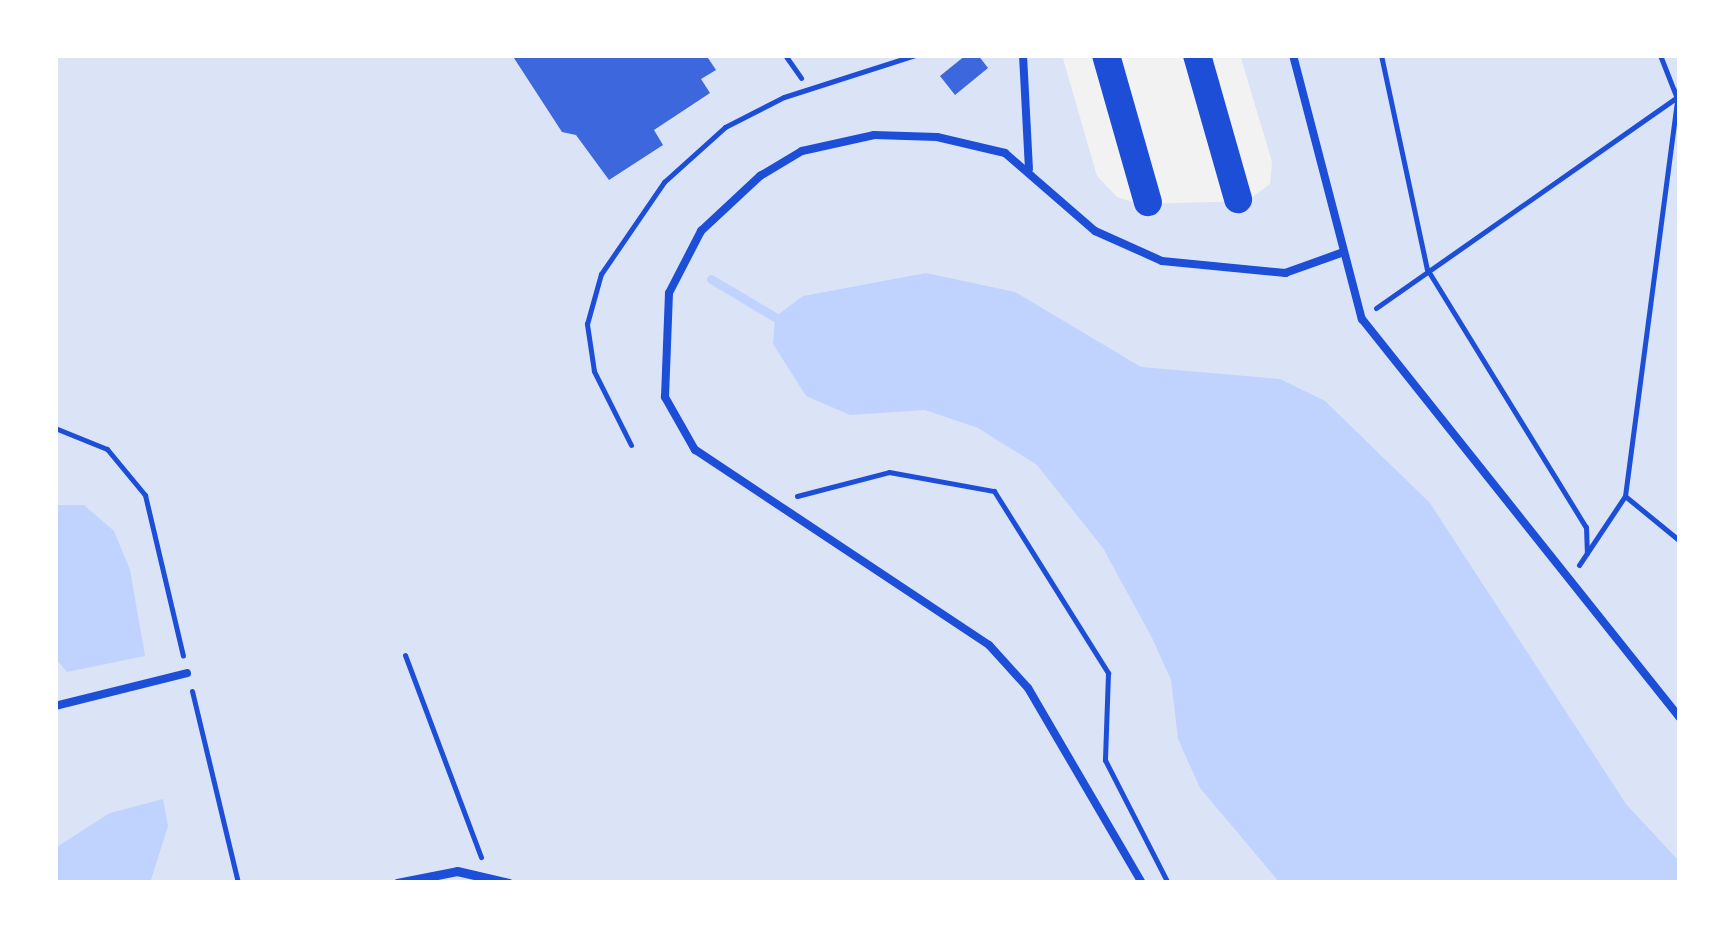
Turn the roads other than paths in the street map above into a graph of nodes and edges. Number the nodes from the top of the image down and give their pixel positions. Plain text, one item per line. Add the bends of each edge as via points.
1 (1023, 55) edge
2 (1106, 55) edge
3 (1197, 55) edge
4 (1292, 55) edge
5 (1029, 168) junction
6 (1238, 199) dead end
7 (1148, 202) dead end
8 (1341, 254) junction
9 (187, 672) road end
10 (55, 706) edge
11 (1680, 718) edge
12 (441, 878) edge
13 (398, 883) edge
14 (508, 883) edge
15 (1142, 883) edge

1 - 5 lane
2 - 7 highway
3 - 6 highway
4 - 8 lane
5 - 8 lane via 1094,231 1162,261 1285,273
5 - 15 lane via 992,148 874,135 826,143 760,176 702,232 669,293 662,332 666,397 695,450 988,645 1028,688
8 - 11 lane via 1362,319
9 - 10 lane
12 - 13 street
12 - 14 street

